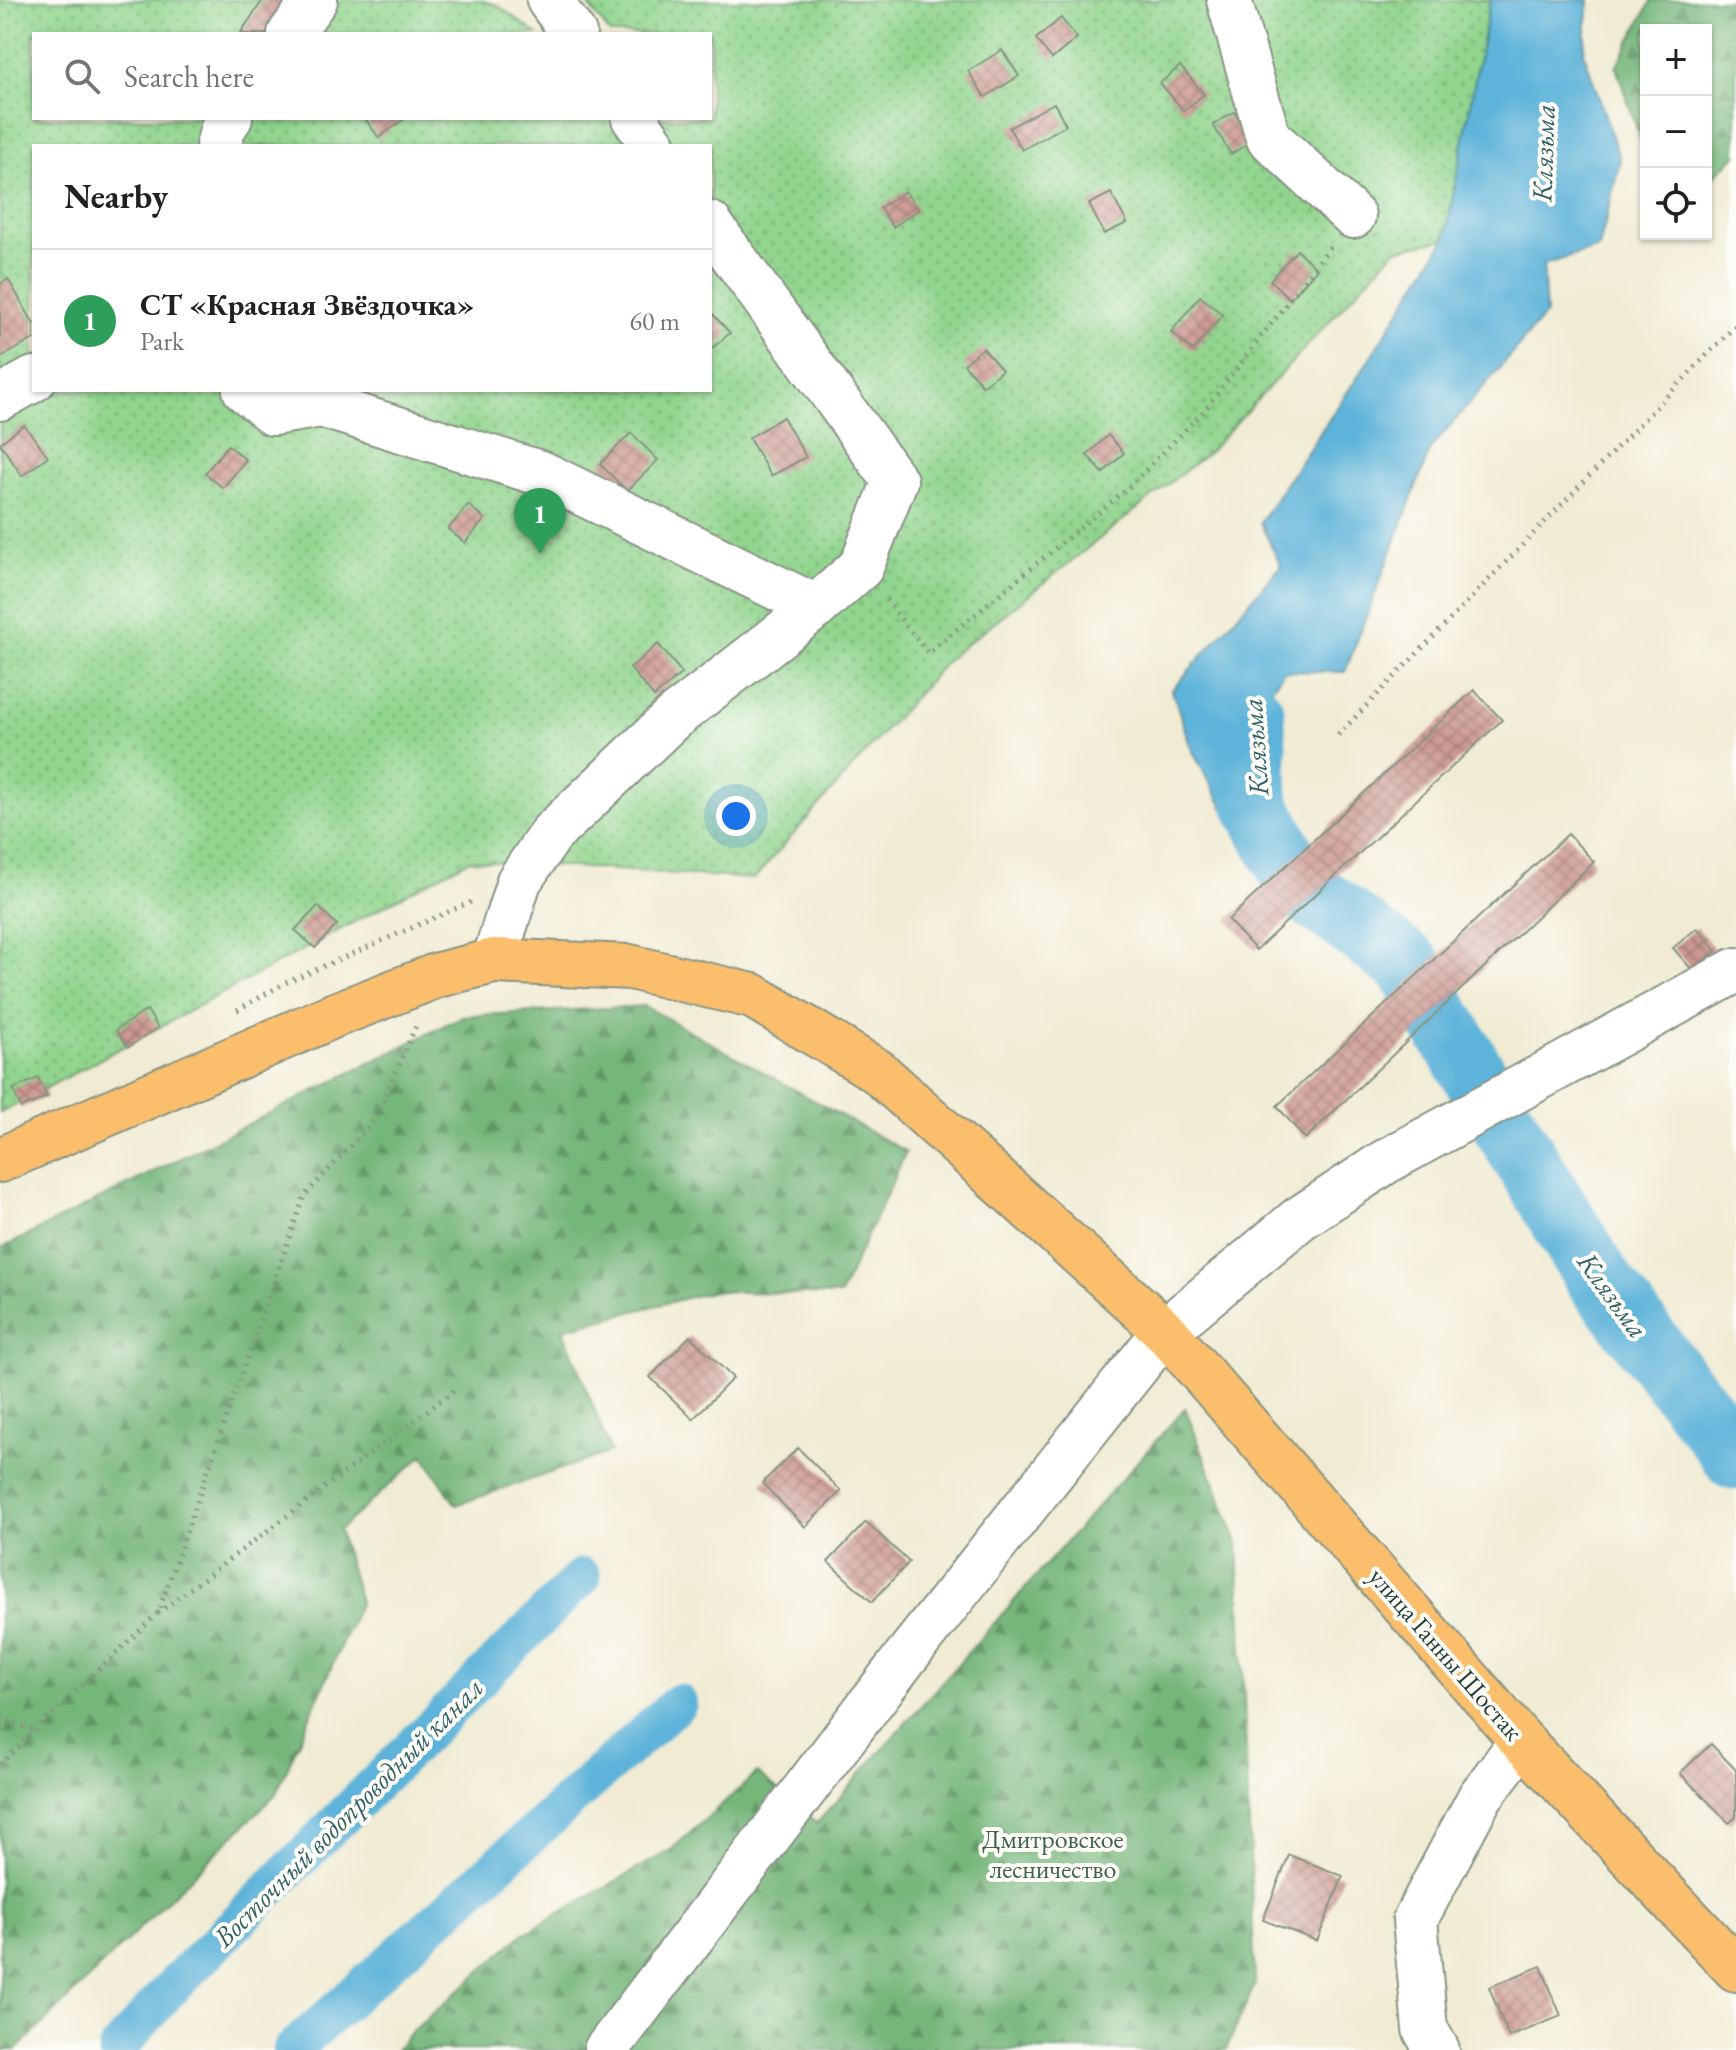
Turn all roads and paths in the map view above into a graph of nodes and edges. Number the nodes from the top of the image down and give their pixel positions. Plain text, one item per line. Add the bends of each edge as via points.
1 (315, 0) edge
2 (549, 0) edge
3 (1229, 0) edge
4 (291, 32) edge
5 (573, 32) edge
6 (229, 120) edge
7 (635, 120) edge
8 (219, 144) edge
9 (653, 144) edge
10 (1353, 216) joint
11 (712, 227) edge
12 (1736, 325) edge
13 (32, 380) edge
14 (247, 392) edge
15 (0, 398) edge
16 (861, 567) junction
17 (816, 607) junction
18 (1338, 735) dead end
19 (494, 961) junction
20 (1736, 970) edge
21 (438, 975) junction
22 (0, 1160) edge
23 (1165, 1331) junction
24 (456, 1389) dead end
25 (158, 1613) junction
26 (0, 1718) edge
27 (36, 1731) junction
28 (1522, 1741) junction
29 (0, 1764) edge
30 (1736, 1969) edge
31 (606, 2050) edge
32 (1437, 2050) edge

1 - 4 street
2 - 5 street
3 - 10 street via 1268,137
6 - 8 street
7 - 9 street
10 - 16 path via 1204,411 1126,490 928,653
11 - 16 street via 895,481
12 - 18 path
13 - 15 street
14 - 17 street via 273,413 321,405 543,474
16 - 17 street
17 - 19 street via 673,718 551,834 519,881
19 - 21 main road, улица Ганны Шостак
19 - 23 main road, улица Ганны Шостак via 630,967 753,996 877,1071
20 - 23 street via 1385,1162 1299,1219
21 - 22 main road, улица Ганны Шостак
21 - 25 path via 374,1121 304,1196
23 - 28 main road, улица Ганны Шостак
23 - 31 street via 905,1658
24 - 25 path
25 - 27 path
26 - 27 path
27 - 29 path
28 - 30 main road, улица Ганны Шостак
28 - 32 street via 1480,1797 1415,1920 1425,2029

